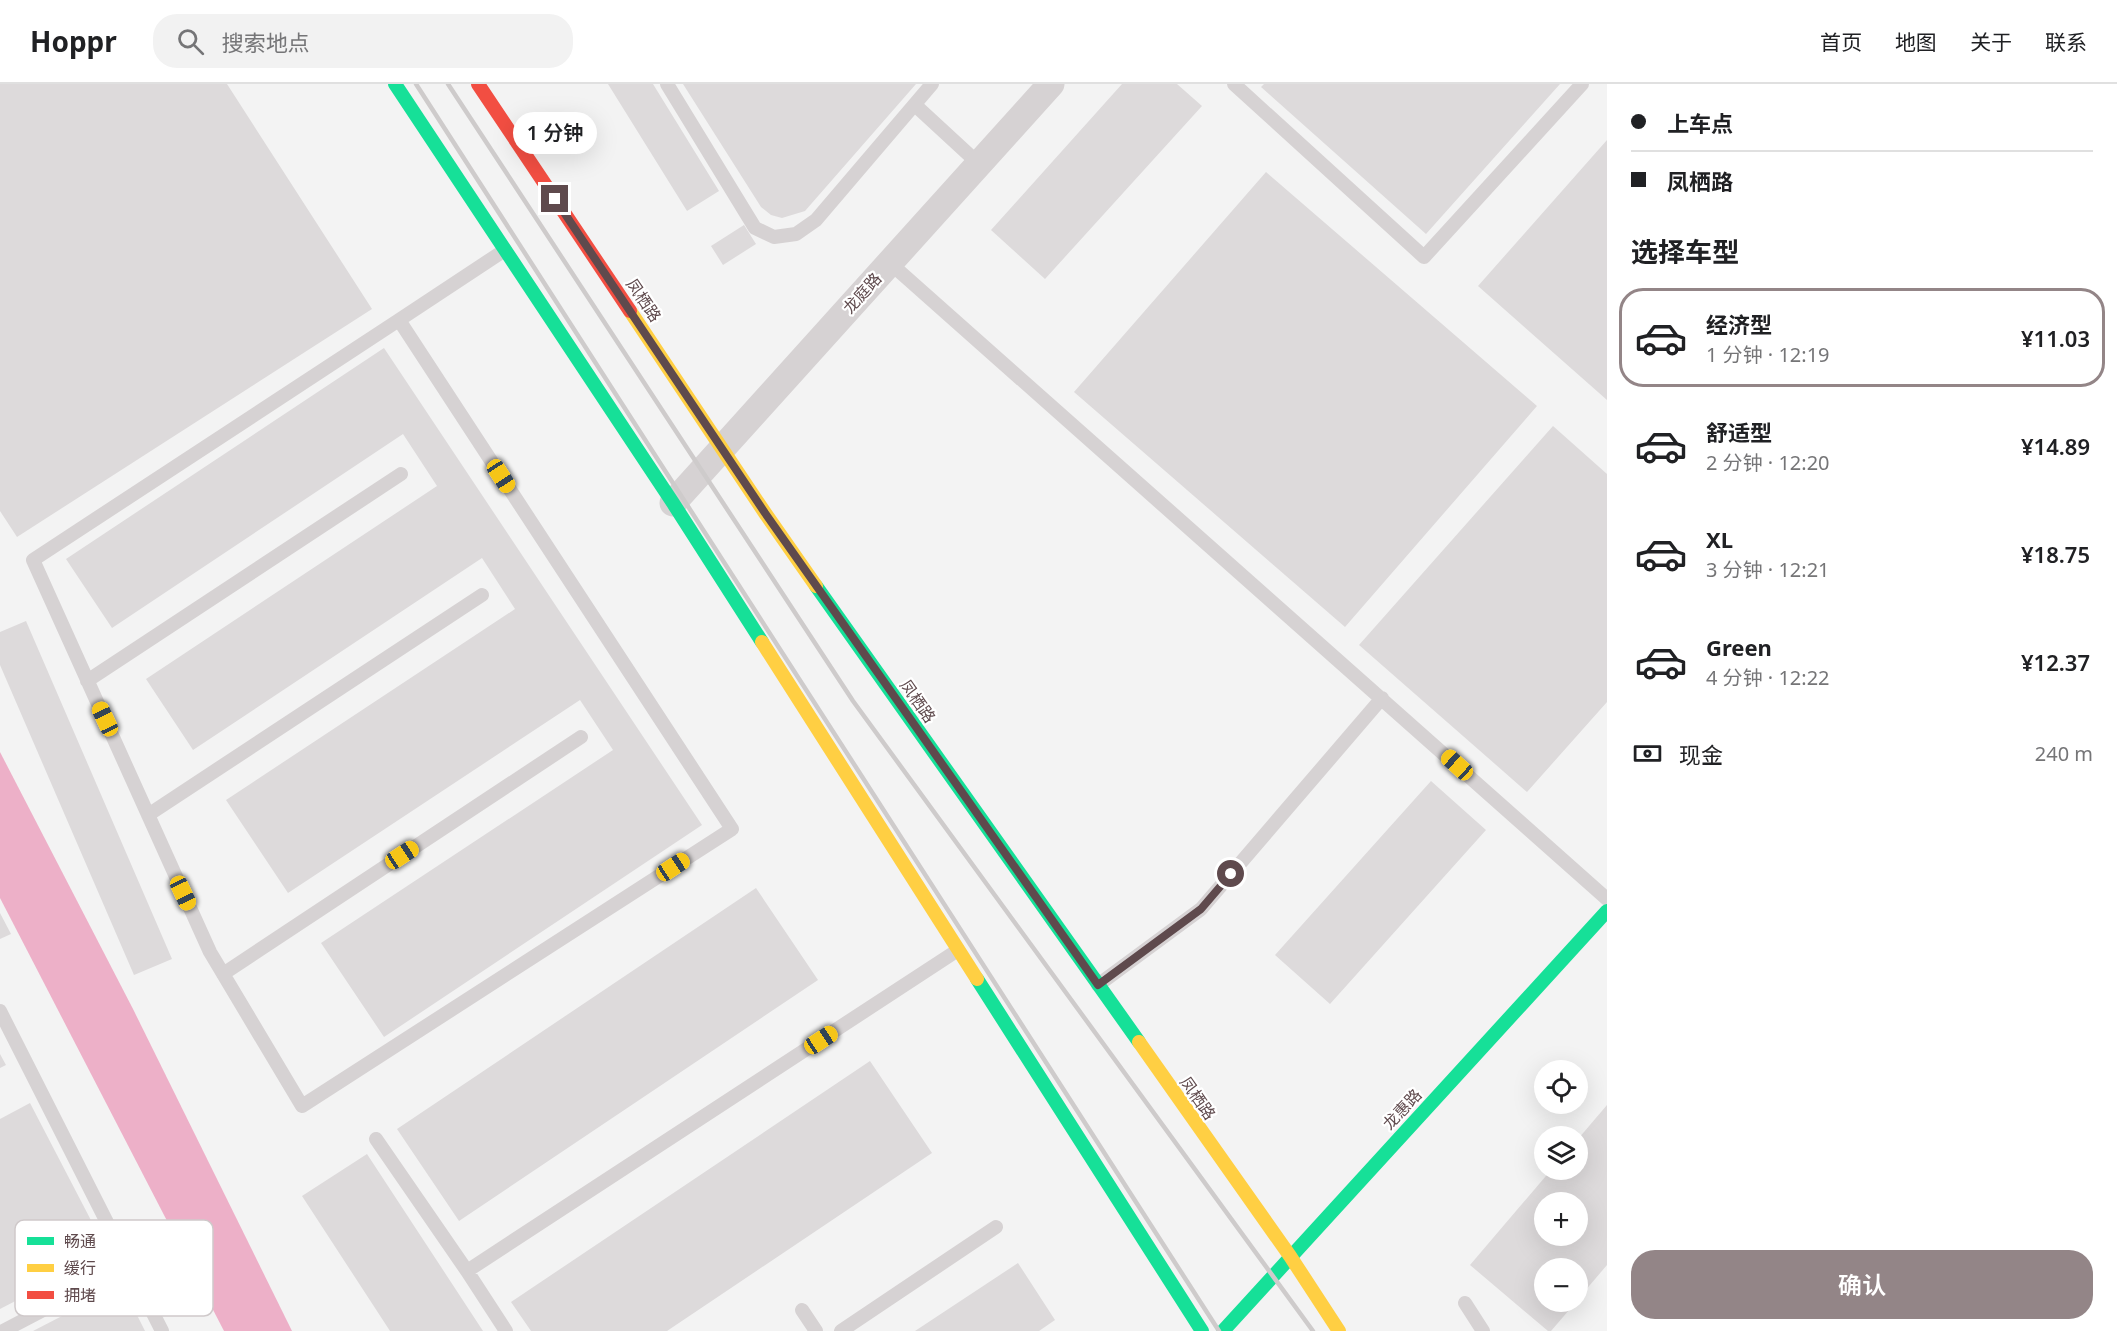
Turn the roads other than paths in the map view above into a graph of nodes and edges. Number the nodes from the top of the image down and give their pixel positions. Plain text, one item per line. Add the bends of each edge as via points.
1 (395, 84) edge
2 (478, 84) edge
3 (667, 84) edge
4 (932, 84) edge
5 (1051, 84) edge
6 (1234, 84) edge
7 (1582, 84) edge
8 (915, 105) junction
9 (979, 164) junction
10 (506, 250) junction
11 (890, 263) junction
12 (399, 320) junction
13 (722, 447) junction
14 (401, 474) dead end
15 (673, 503) junction
16 (482, 595) dead end
17 (87, 681) junction
18 (1382, 698) junction
19 (581, 737) dead end
20 (148, 815) junction
21 (1607, 898) edge
22 (1607, 911) edge
23 (958, 950) junction
24 (223, 974) junction
25 (1098, 985) junction
26 (0, 1011) edge
27 (376, 1139) dead end
28 (106, 1220) edge
29 (996, 1227) dead end
30 (1290, 1256) junction
31 (467, 1272) junction
32 (1465, 1303) dead end
33 (802, 1310) dead end
34 (32, 1316) edge
35 (154, 1316) edge
36 (3, 1331) edge
37 (162, 1331) edge
38 (506, 1331) edge
39 (816, 1331) edge
40 (841, 1331) edge
41 (1202, 1331) edge
42 (1223, 1331) edge
43 (1339, 1331) edge
44 (1483, 1331) edge

1 - 10 main road
2 - 13 main road, 凤栖路
3 - 8 lane via 755,228 774,237 796,234 816,220
4 - 8 lane
5 - 9 street, 龙庭路
6 - 7 lane via 1424,257
8 - 9 lane
9 - 11 street, 龙庭路
10 - 12 lane
10 - 15 main road
11 - 13 street, 龙庭路
11 - 18 lane
12 - 17 lane via 33,560
12 - 24 lane via 732,829 303,1106
13 - 15 street, 龙庭路
13 - 25 main road, 凤栖路
14 - 17 lane
15 - 23 main road
16 - 20 lane
17 - 20 lane
18 - 21 lane
18 - 25 lane via 1201,909
19 - 24 lane
20 - 24 lane
22 - 30 main road, 龙惠路
23 - 31 lane
23 - 41 main road
25 - 30 main road, 凤栖路
26 - 28 lane
27 - 31 lane
29 - 40 lane
30 - 42 main road, 龙惠路
30 - 43 main road, 凤栖路
31 - 38 lane
32 - 44 lane
33 - 39 lane
34 - 36 lane
35 - 37 lane

